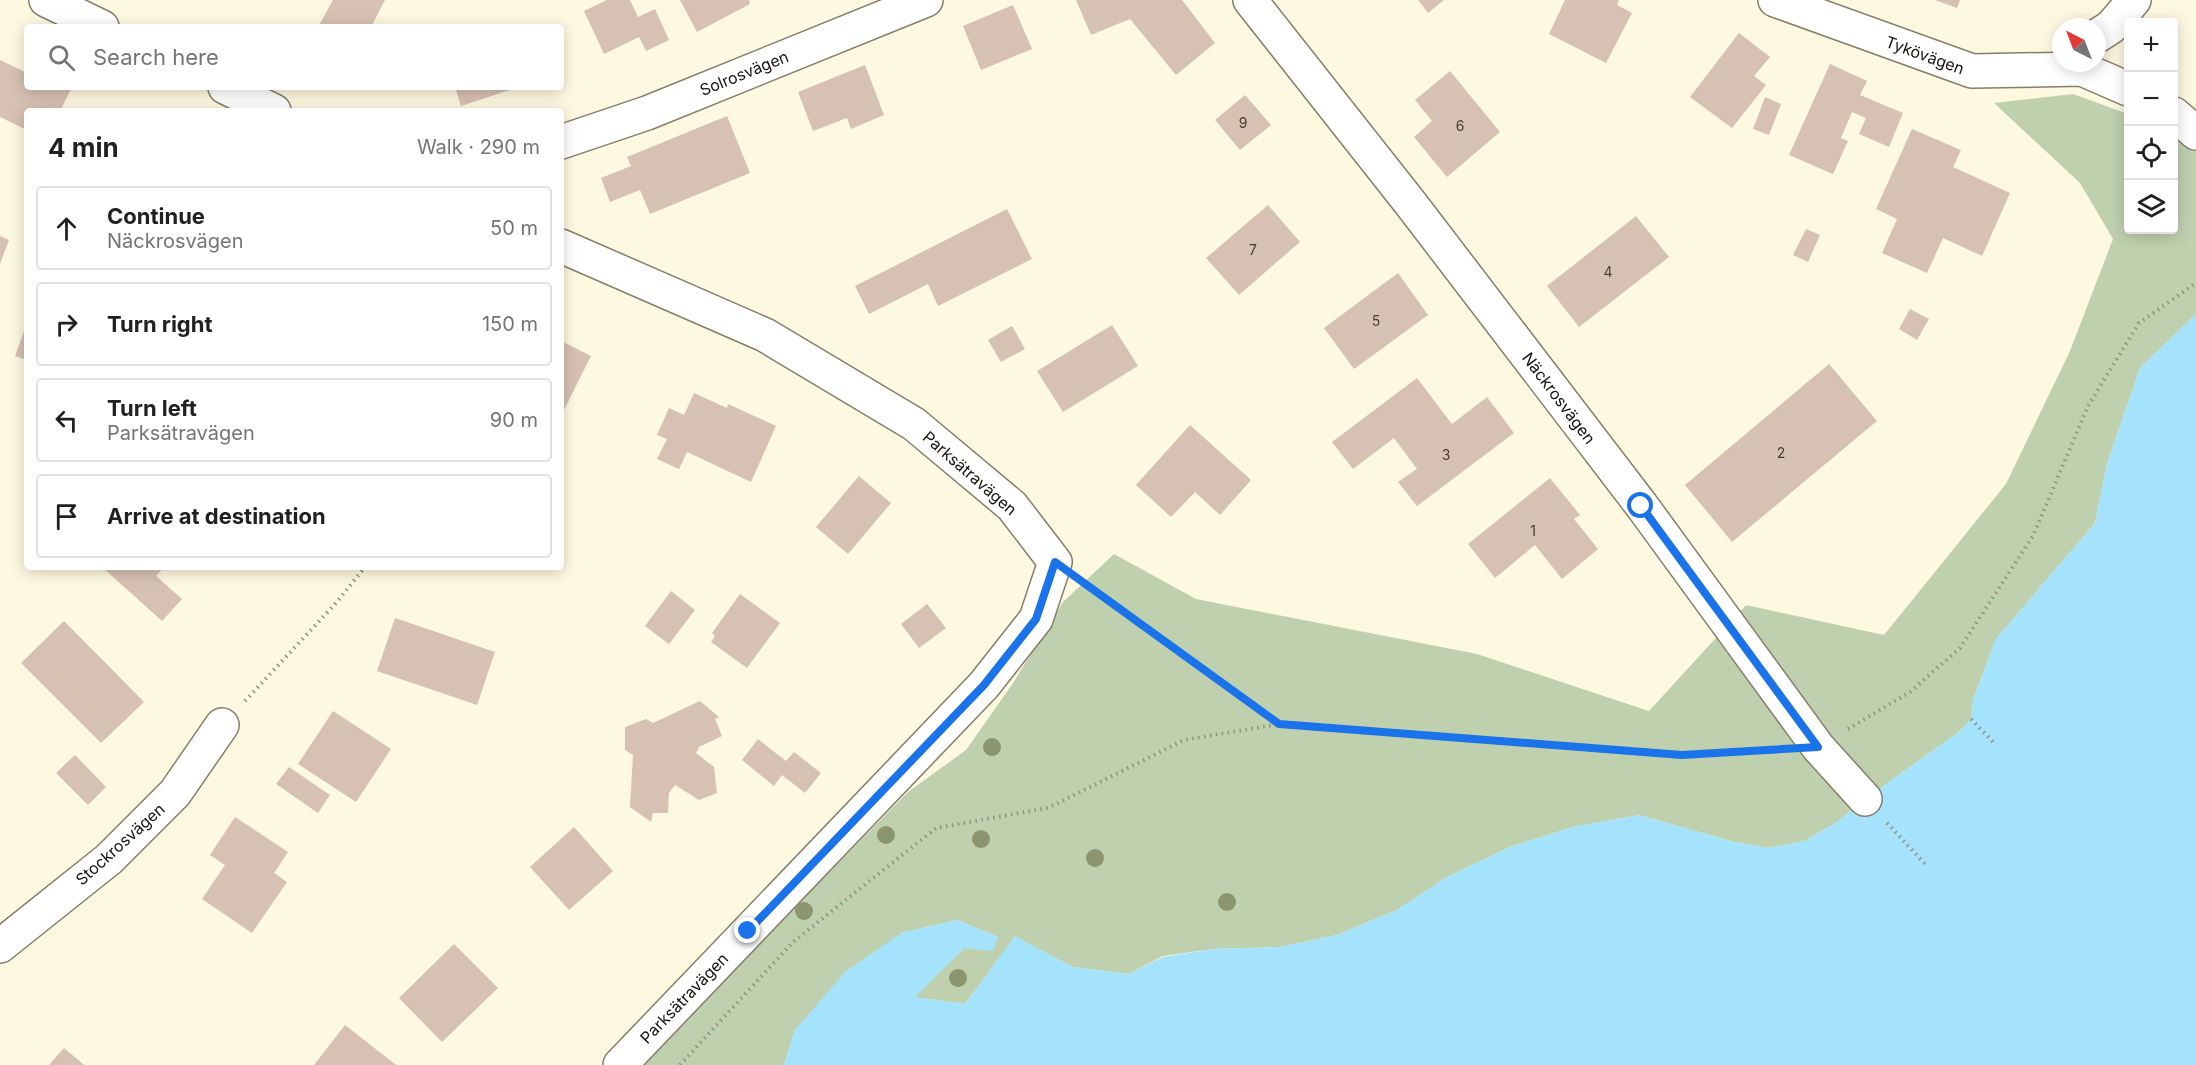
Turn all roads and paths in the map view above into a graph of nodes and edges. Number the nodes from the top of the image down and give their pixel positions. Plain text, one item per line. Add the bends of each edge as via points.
1 (46, 0) edge
2 (926, 0) edge
3 (1250, 0) edge
4 (1775, 0) edge
5 (2134, 0) edge
6 (96, 24) edge
7 (2106, 30) edge
8 (2052, 67) edge
9 (2094, 72) edge
10 (2124, 87) edge
11 (231, 90) edge
12 (268, 108) edge
13 (2178, 117) edge
14 (2196, 133) edge
15 (564, 141) edge
16 (564, 247) edge
17 (2196, 283) edge
18 (1055, 562) junction
19 (363, 570) edge
20 (1971, 719) dead end
21 (1279, 724) junction
22 (222, 726) joint
23 (1994, 743) dead end
24 (1818, 747) junction
25 (1865, 799) joint
26 (1925, 864) dead end
27 (0, 946) edge
28 (620, 1065) edge
29 (680, 1065) edge

1 - 6 street
2 - 15 street, Solrosvägen via 647,113
3 - 24 street, Näckrosvägen via 1641,506
4 - 8 street, Tykövägen via 1972,71
5 - 7 street
9 - 10 street, Tykövägen
11 - 12 street
13 - 14 street
16 - 18 street, Parksätravägen via 765,336 914,424 1012,506
17 - 24 path via 2139,323 2088,406 2034,536 1960,648 1910,692
18 - 21 path
18 - 28 street, Parksätravägen via 1036,619 984,685
19 - 22 path
20 - 23 path
21 - 24 path via 1682,755
21 - 29 path via 1184,740 1048,808 936,828 793,942
22 - 27 street, Stockrosvägen via 175,793 109,859
24 - 25 street, Näckrosvägen
25 - 26 path

